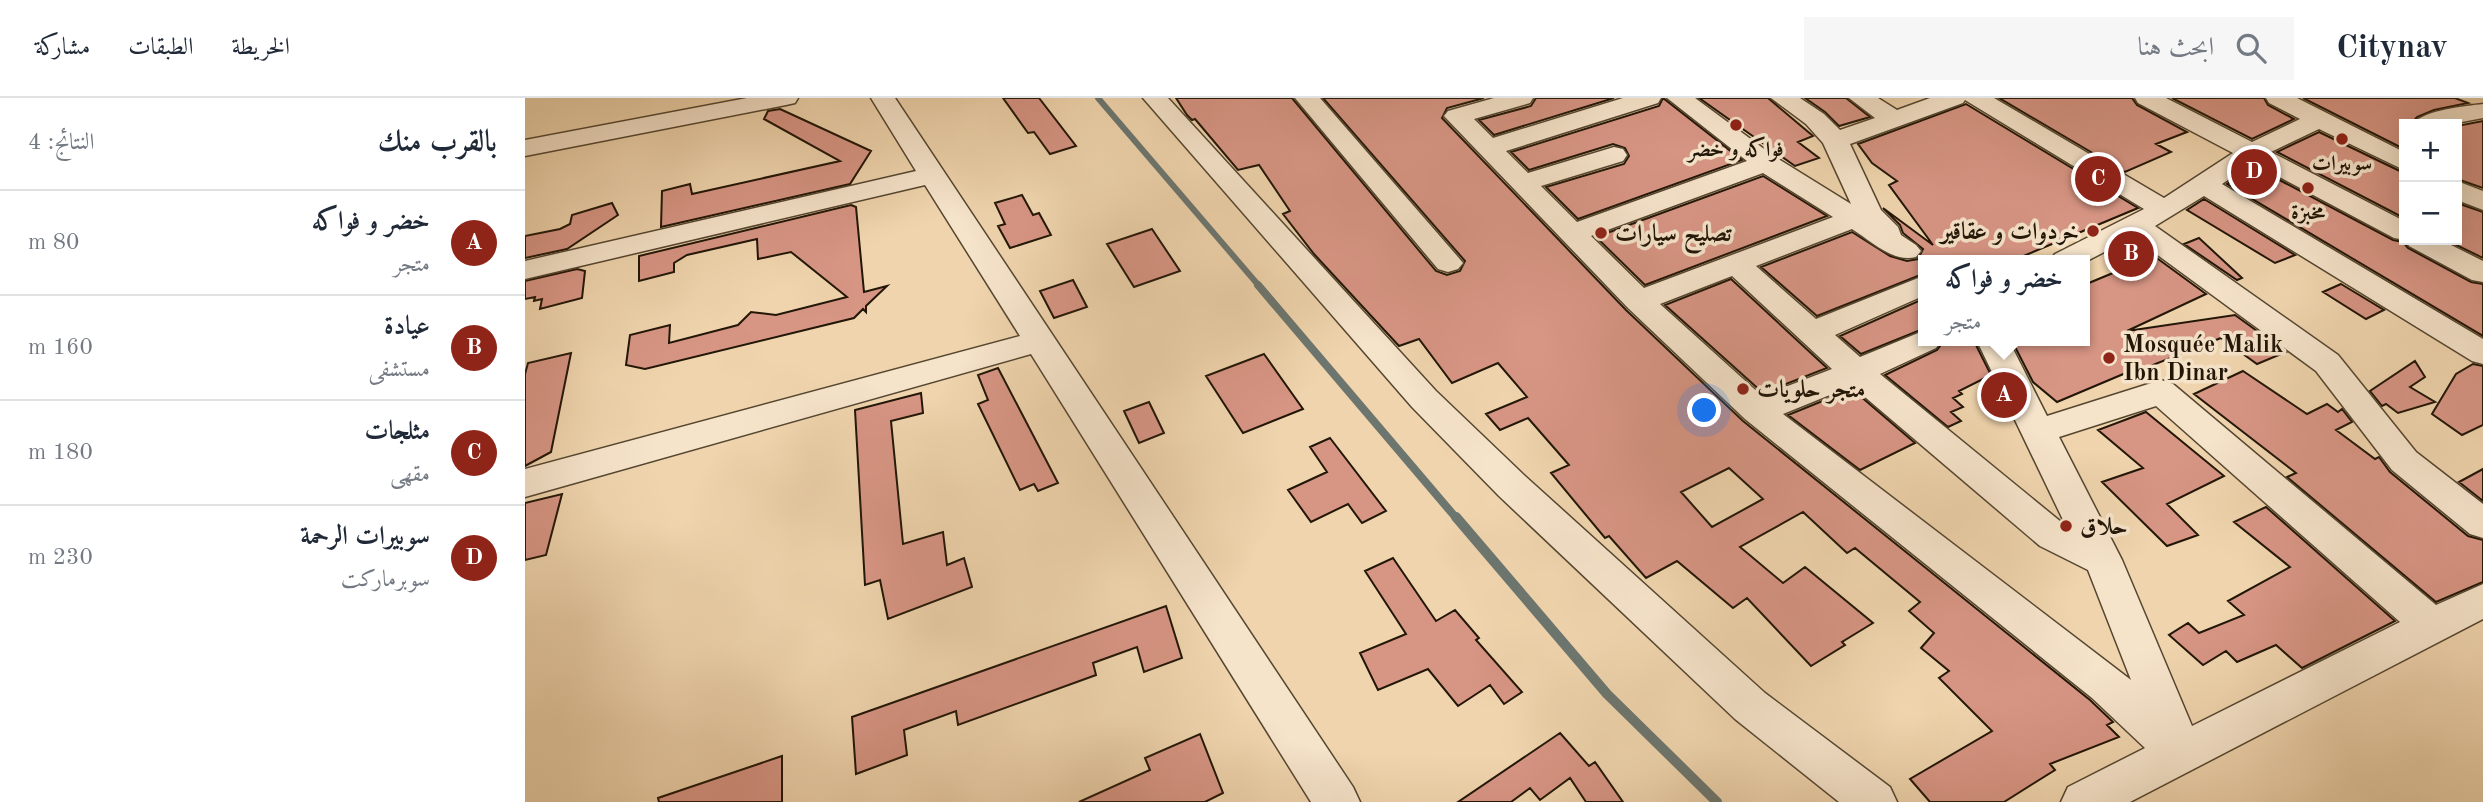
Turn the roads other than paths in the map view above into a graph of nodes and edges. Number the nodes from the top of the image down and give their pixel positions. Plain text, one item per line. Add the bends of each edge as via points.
1 (786, 98) edge
2 (883, 98) edge
3 (1155, 98) edge
4 (1307, 98) edge
5 (1521, 98) edge
6 (1649, 98) edge
7 (1679, 98) edge
8 (1783, 98) edge
9 (1861, 98) edge
10 (1954, 98) edge
11 (1976, 98) edge
12 (2147, 98) edge
13 (2278, 98) edge
14 (1458, 106) edge
15 (2483, 111) edge
16 (2451, 116) junction
17 (1894, 119) junction
18 (2319, 119) junction
19 (2442, 119) edge
20 (2483, 133) edge
21 (2399, 134) edge
22 (1835, 140) junction
23 (2368, 144) junction
24 (525, 148) edge
25 (1488, 148) junction
26 (2252, 152) junction
27 (1614, 155) dead end
28 (2399, 160) edge
29 (1766, 163) junction
30 (932, 175) junction
31 (1523, 183) junction
32 (2203, 184) junction
33 (2462, 192) edge
34 (2483, 202) edge
35 (2165, 211) junction
36 (1853, 219) junction
37 (2136, 225) junction
38 (2399, 229) edge
39 (1572, 233) junction
40 (2429, 245) edge
41 (2075, 255) edge
42 (1915, 258) edge
43 (1448, 263) dead end
44 (1736, 264) junction
45 (525, 270) edge
46 (2483, 273) edge
47 (1918, 287) edge
48 (1639, 301) junction
49 (1814, 332) junction
50 (1040, 341) junction
51 (1918, 344) edge
52 (1996, 346) edge
53 (2483, 353) edge
54 (1856, 372) junction
55 (1757, 411) junction
56 (2038, 431) junction
57 (525, 482) edge
58 (2483, 524) edge
59 (2103, 560) junction
60 (2483, 600) edge
61 (2432, 626) junction
62 (2181, 753) junction
63 (1337, 802) edge
64 (1874, 802) edge
65 (2084, 802) edge

1 - 24 street
2 - 30 street
3 - 64 street via 1425,400 1512,486 1750,706
4 - 43 street
5 - 14 street
6 - 25 street
7 - 29 street
8 - 22 street
9 - 17 street
10 - 17 street
11 - 35 street
12 - 26 street
13 - 18 street
14 - 25 street via 1457,116
15 - 16 street
16 - 19 street
16 - 20 street
17 - 22 street
18 - 23 street
18 - 26 street
21 - 23 street
22 - 42 street via 1869,214
23 - 28 street
25 - 31 street
26 - 32 street
26 - 38 street
27 - 31 street
29 - 36 street
29 - 39 street
30 - 45 street
30 - 50 street
31 - 39 street
32 - 35 street
32 - 53 street
33 - 34 street
35 - 37 street
36 - 42 street
36 - 44 street
37 - 41 street
37 - 58 street via 2327,363 2404,461
39 - 48 street
40 - 46 street
44 - 48 street
44 - 49 street
47 - 49 street
48 - 55 street
49 - 54 street
50 - 57 street
50 - 63 street
51 - 54 street
52 - 56 street
54 - 55 street
54 - 59 street via 2053,536
55 - 62 street via 2107,685
56 - 59 street
56 - 61 street via 2161,392
59 - 62 street
60 - 61 street
61 - 62 street
62 - 65 street

